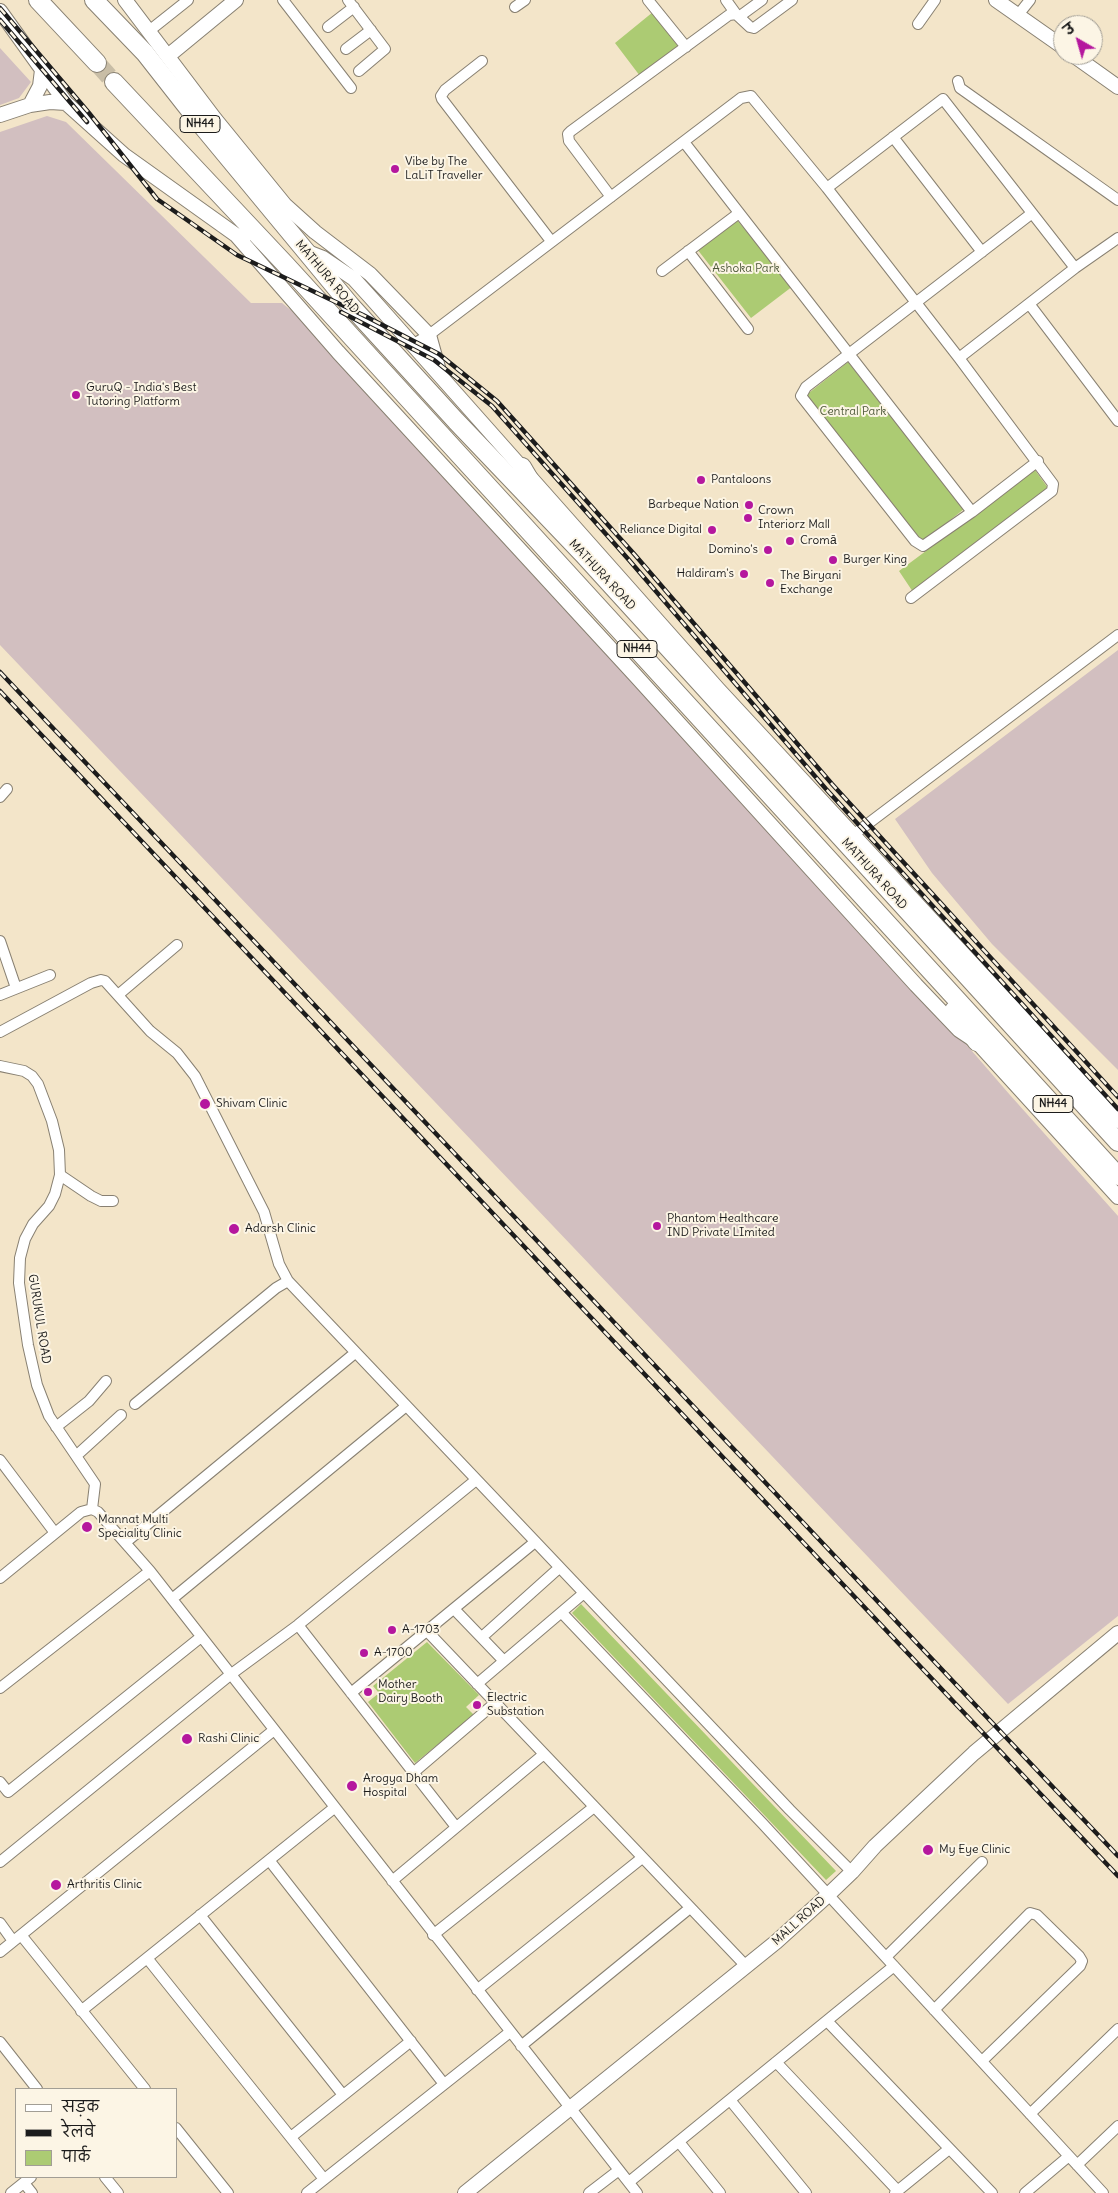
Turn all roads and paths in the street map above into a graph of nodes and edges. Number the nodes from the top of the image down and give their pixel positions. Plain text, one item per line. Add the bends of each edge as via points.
1 (38, 0) edge
2 (94, 0) edge
3 (125, 0) edge
4 (188, 0) edge
5 (236, 0) edge
6 (283, 0) edge
7 (525, 0) edge
8 (648, 0) edge
9 (726, 0) edge
10 (762, 0) edge
11 (792, 0) edge
12 (935, 0) edge
13 (996, 0) edge
14 (1030, 0) edge
15 (351, 3) edge
16 (515, 7) dead end
17 (0, 11) edge
18 (738, 15) junction
19 (1018, 15) junction
20 (918, 24) dead end
21 (328, 27) dead end
22 (371, 30) junction
23 (149, 31) junction
24 (1053, 41) edge
25 (686, 47) junction
26 (346, 49) dead end
27 (168, 56) junction
28 (482, 61) dead end
29 (97, 63) tunnel mouth
30 (1087, 65) edge
31 (42, 70) junction
32 (358, 70) dead end
33 (958, 81) dead end
34 (114, 82) tunnel mouth
35 (1118, 87) edge
36 (351, 88) dead end
37 (66, 103) junction
38 (30, 105) junction
39 (0, 115) edge
40 (893, 137) junction
41 (684, 142) junction
42 (827, 188) junction
43 (611, 196) junction
44 (1118, 200) edge
45 (739, 213) junction
46 (1031, 214) junction
47 (236, 235) junction
48 (1118, 238) edge
49 (263, 240) junction
50 (551, 241) junction
51 (304, 250) junction
52 (688, 251) junction
53 (982, 252) junction
54 (1075, 268) junction
55 (662, 270) dead end
56 (916, 302) junction
57 (1030, 304) junction
58 (748, 328) dead end
59 (429, 335) junction
60 (412, 345) junction
61 (848, 354) junction
62 (959, 358) junction
63 (440, 376) junction
64 (1118, 420) edge
65 (1038, 461) junction
66 (522, 467) junction
67 (972, 512) junction
68 (559, 529) junction
69 (912, 598) dead end
70 (1118, 635) edge
71 (853, 836) junction
72 (0, 941) edge
73 (177, 945) dead end
74 (961, 970) junction
75 (50, 975) dead end
76 (16, 988) junction
77 (0, 995) edge
78 (118, 995) junction
79 (1024, 1018) junction
80 (0, 1032) edge
81 (982, 1038) junction
82 (0, 1066) edge
83 (1118, 1121) edge
84 (1118, 1142) edge
85 (60, 1175) junction
86 (1118, 1176) edge
87 (1118, 1197) edge
88 (113, 1201) dead end
89 (288, 1281) junction
90 (355, 1353) junction
91 (106, 1381) dead end
92 (135, 1404) dead end
93 (405, 1407) junction
94 (121, 1415) dead end
95 (56, 1427) junction
96 (76, 1456) junction
97 (0, 1460) edge
98 (476, 1480) junction
99 (92, 1509) junction
100 (55, 1533) junction
101 (126, 1542) junction
102 (535, 1542) junction
103 (559, 1568) junction
104 (150, 1571) junction
105 (0, 1578) edge
106 (584, 1593) junction
107 (172, 1599) junction
108 (454, 1609) junction
109 (562, 1613) junction
110 (298, 1625) junction
111 (427, 1631) junction
112 (1118, 1632) edge
113 (201, 1637) junction
114 (482, 1637) junction
115 (504, 1661) junction
116 (230, 1675) junction
117 (477, 1684) junction
118 (0, 1688) edge
119 (351, 1693) junction
120 (495, 1703) junction
121 (274, 1730) junction
122 (544, 1754) junction
123 (413, 1773) junction
124 (0, 1782) edge
125 (594, 1807) junction
126 (334, 1808) junction
127 (456, 1827) junction
128 (642, 1858) junction
129 (269, 1860) junction
130 (0, 1862) edge
131 (982, 1862) dead end
132 (852, 1872) junction
133 (392, 1881) junction
134 (828, 1895) junction
135 (690, 1908) junction
136 (200, 1915) junction
137 (0, 1924) edge
138 (434, 1934) junction
139 (17, 1938) junction
140 (0, 1952) edge
141 (886, 1957) junction
142 (147, 1958) junction
143 (746, 1966) junction
144 (894, 1966) junction
145 (477, 1990) junction
146 (81, 2010) junction
147 (934, 2010) junction
148 (827, 2021) junction
149 (1117, 2031) edge
150 (510, 2032) junction
151 (411, 2041) junction
152 (0, 2042) edge
153 (521, 2046) junction
154 (982, 2061) junction
155 (776, 2062) junction
156 (444, 2084) junction
157 (36, 2088) edge
158 (142, 2088) edge
159 (343, 2095) junction
160 (730, 2100) junction
161 (570, 2109) junction
162 (1030, 2114) junction
163 (1118, 2126) edge
164 (178, 2130) edge
165 (291, 2137) junction
166 (679, 2142) junction
167 (949, 2148) junction
168 (1069, 2156) junction
169 (1077, 2165) junction
170 (619, 2170) junction
171 (106, 2178) edge
172 (324, 2179) junction
173 (28, 2180) edge
174 (629, 2182) junction
175 (896, 2192) edge
176 (11, 2193) edge
177 (32, 2193) edge
178 (118, 2193) edge
179 (228, 2193) edge
180 (307, 2193) edge
181 (465, 2193) edge
182 (589, 2193) edge
183 (637, 2193) edge
184 (720, 2193) edge
185 (806, 2193) edge
186 (992, 2193) edge
187 (1025, 2193) edge
188 (1103, 2193) edge

1 - 29 highway
2 - 51 highway, MATHURA ROAD / NH44 via 145,53
3 - 23 main road, MATHURA ROAD
4 - 23 street
5 - 27 main road
6 - 36 street
7 - 16 street
8 - 25 street
9 - 18 street
10 - 18 street
11 - 18 street via 754,28
12 - 20 street
13 - 19 main road
14 - 19 street
15 - 21 street
15 - 22 street
17 - 31 main road
18 - 25 street via 729,16
19 - 24 main road
22 - 26 street
22 - 32 street via 386,49
23 - 27 main road, MATHURA ROAD
25 - 43 street via 568,134 569,141
27 - 59 main road, MATHURA ROAD via 285,205 371,275
28 - 50 street via 444,90 442,99
30 - 35 main road
31 - 37 main road
31 - 38 main road via 40,86
33 - 44 street via 960,88
34 - 49 highway, MATHURA ROAD / NH44
37 - 38 main road
37 - 47 main road via 124,156
38 - 39 main road
40 - 42 street
40 - 46 street via 943,99
40 - 53 street
41 - 42 street via 741,98 751,96
41 - 43 street
41 - 45 street
42 - 56 street
43 - 50 street
45 - 52 street
45 - 61 street
46 - 53 street
46 - 54 street
47 - 49 main road
47 - 81 main road via 338,352 916,985 959,1030
48 - 54 street
49 - 81 highway, MATHURA ROAD / NH44 via 928,968
50 - 59 street
51 - 60 main road via 323,258 354,279
51 - 68 highway, MATHURA ROAD / NH44 via 456,421
52 - 55 street
52 - 58 street
53 - 56 street
54 - 57 street
56 - 61 street
56 - 62 street
57 - 62 street
57 - 64 street
59 - 60 street
59 - 63 main road, MATHURA ROAD
60 - 63 main road
61 - 67 street
61 - 67 street via 803,390 803,400 915,542 926,545
62 - 65 street
63 - 66 main road
65 - 67 street
65 - 69 street via 1052,480 1054,489
66 - 68 highway
66 - 71 main road
68 - 74 highway, MATHURA ROAD / NH44
70 - 71 street
71 - 79 main road
72 - 76 street
73 - 78 street
74 - 79 highway
74 - 84 highway, MATHURA ROAD / NH44
75 - 76 street
76 - 77 street
78 - 80 street via 101,980
78 - 89 street via 150,1031 177,1053 195,1076 262,1206 278,1264
79 - 83 main road
81 - 86 highway, MATHURA ROAD / NH44
81 - 87 main road
82 - 85 street, GURUKUL ROAD via 24,1071 38,1084 54,1128
85 - 88 street via 100,1201
85 - 95 street, GURUKUL ROAD via 52,1201 28,1232 19,1267 22,1309 37,1385
89 - 90 street
89 - 92 street
90 - 93 street
90 - 101 street
91 - 95 street via 89,1402
93 - 98 street
93 - 107 street
94 - 96 street
95 - 96 street, GURUKUL ROAD
96 - 99 street, GURUKUL ROAD via 95,1484
97 - 100 street
98 - 102 street
98 - 110 street
99 - 100 street via 82,1512
99 - 101 street
100 - 105 street
101 - 104 street
102 - 103 street
102 - 108 street
103 - 106 street
103 - 114 street
104 - 107 street
104 - 118 street
106 - 109 street
106 - 132 street
107 - 113 street
108 - 111 street
108 - 114 street
109 - 115 street
109 - 134 street
110 - 116 street
110 - 119 street
111 - 117 street
111 - 119 street
112 - 132 main road, MALL ROAD via 974,1753 875,1846
113 - 116 street
113 - 124 street via 8,1792
114 - 115 street
115 - 117 street
116 - 121 street
116 - 130 street
117 - 120 street
119 - 123 street
120 - 122 street
120 - 123 street
121 - 126 street
121 - 139 street
122 - 125 street
122 - 127 street
123 - 127 street
125 - 128 street
125 - 138 street
126 - 129 street
126 - 133 street
127 - 133 street
128 - 135 street
128 - 145 street
129 - 136 street
129 - 151 street
131 - 141 street
132 - 134 main road, MALL ROAD
133 - 138 street
134 - 141 street
134 - 143 main road, MALL ROAD
135 - 143 street
135 - 153 street
136 - 142 street
136 - 159 street
137 - 139 street
138 - 145 street
139 - 140 street
139 - 146 street
141 - 144 street
142 - 146 street
142 - 165 street
143 - 161 main road, MALL ROAD
144 - 147 street
144 - 148 street
145 - 150 street
146 - 158 street
147 - 154 street
147 - 154 street via 1030,1913 1037,1915 1079,1956 1080,1966
148 - 155 street
148 - 167 street
149 - 162 street
150 - 153 street
150 - 156 street
151 - 156 street
151 - 159 street
152 - 157 street
153 - 161 street
154 - 162 street
155 - 160 street
155 - 175 street
156 - 172 street
159 - 165 street
160 - 166 street
160 - 185 street
161 - 170 street
161 - 181 main road, MALL ROAD
162 - 168 street
163 - 169 street
164 - 179 street
165 - 172 street
166 - 174 street
166 - 184 street
167 - 175 street
167 - 186 street
168 - 169 street
168 - 187 street
169 - 188 street
170 - 174 street
170 - 182 street
171 - 178 street
172 - 180 street
173 - 176 street
173 - 177 street
174 - 183 street

